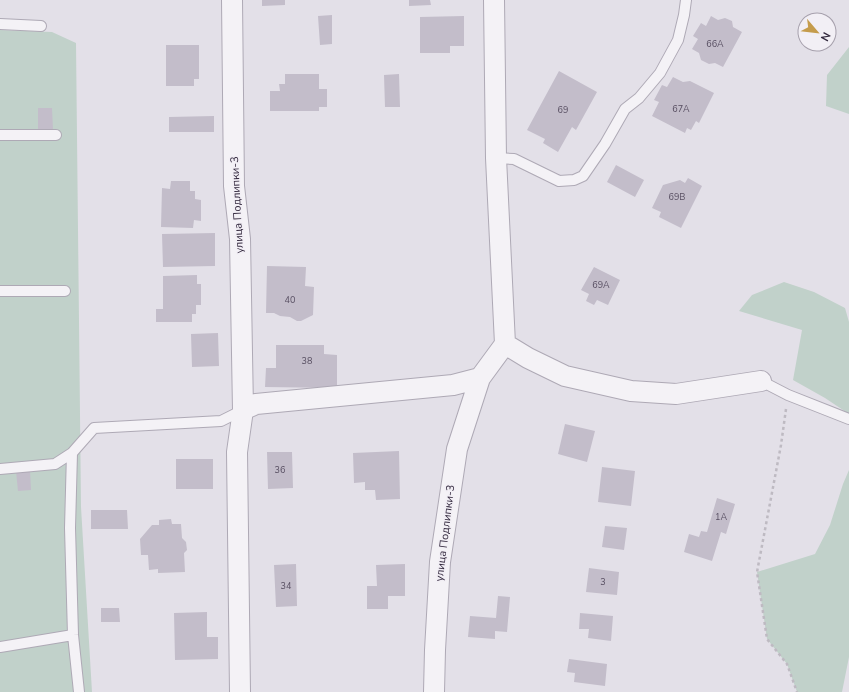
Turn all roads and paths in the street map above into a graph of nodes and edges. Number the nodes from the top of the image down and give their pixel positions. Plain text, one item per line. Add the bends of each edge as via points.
1 (232, 0) edge
2 (494, 0) edge
3 (686, 0) edge
4 (0, 24) edge
5 (41, 26) dead end
6 (0, 135) edge
7 (56, 135) dead end
8 (496, 158) junction
9 (0, 291) edge
10 (65, 291) dead end
11 (505, 344) junction
12 (480, 378) junction
13 (761, 381) joint
14 (788, 395) junction
15 (243, 410) junction
16 (849, 419) edge
17 (72, 453) junction
18 (0, 469) edge
19 (73, 635) junction
20 (0, 647) edge
21 (79, 692) edge
22 (240, 692) edge
23 (434, 692) edge
24 (797, 692) edge

1 - 15 street, улица Подлипки-3 via 234,186 240,239
2 - 8 street
3 - 8 lane via 678,40 660,73 639,98 625,109 583,176 574,180 559,181 514,159
4 - 5 lane
6 - 7 lane
8 - 11 street
9 - 10 lane
11 - 12 street, улица Подлипки-3
11 - 13 street via 565,376 631,391 676,394
12 - 15 street via 453,385 256,404
12 - 23 street, улица Подлипки-3 via 457,449 442,546
13 - 14 lane
14 - 16 lane
14 - 24 path via 757,572 767,639 788,664
15 - 17 lane via 221,421 94,428
15 - 22 street, улица Подлипки-3 via 237,452
17 - 18 lane via 55,464
17 - 19 lane via 70,528
19 - 20 lane
19 - 21 lane

